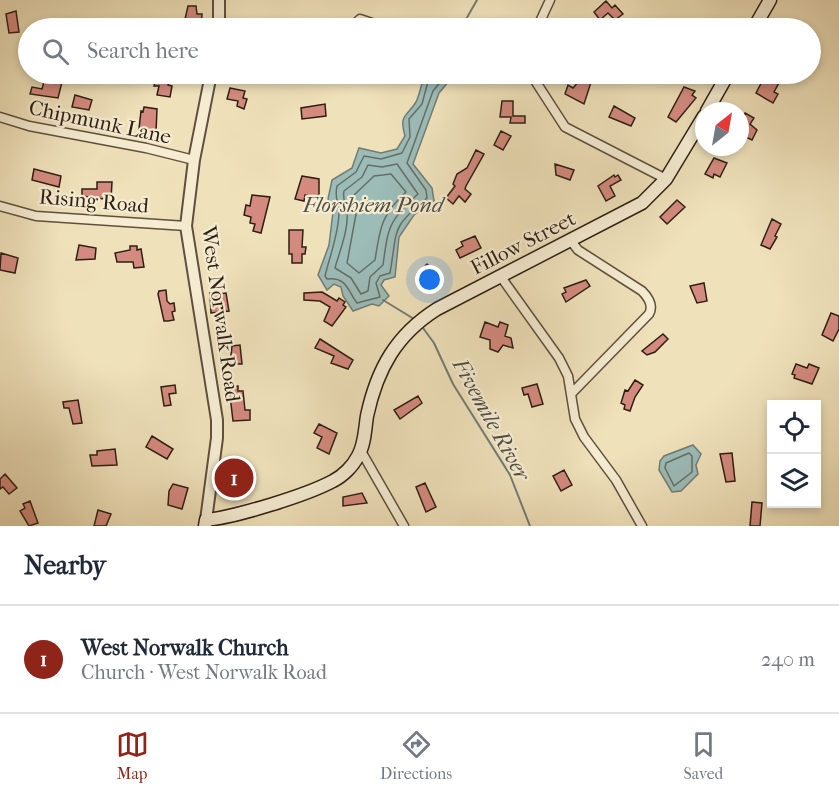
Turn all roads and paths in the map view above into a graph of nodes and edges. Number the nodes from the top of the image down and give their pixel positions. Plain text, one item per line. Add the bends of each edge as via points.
1 (219, 0) edge
2 (550, 0) edge
3 (770, 0) edge
4 (219, 18) edge
5 (542, 18) edge
6 (760, 18) edge
7 (208, 84) edge
8 (537, 84) edge
9 (722, 84) edge
10 (712, 102) edge
11 (0, 117) edge
12 (695, 131) edge
13 (194, 160) junction
14 (666, 179) junction
15 (0, 206) edge
16 (186, 226) junction
17 (571, 241) junction
18 (501, 277) junction
19 (571, 394) junction
20 (361, 451) junction
21 (206, 523) edge
22 (404, 526) edge
23 (642, 526) edge

1 - 4 street
2 - 5 street
3 - 6 main road
7 - 13 street, West Norwalk Road
8 - 14 street via 565,128
9 - 10 main road
11 - 13 street, Chipmunk Lane
12 - 14 main road, Fillow Street
13 - 16 street, West Norwalk Road
14 - 17 main road, Fillow Street via 642,203
15 - 16 street, Rising Road via 36,216
16 - 21 street, West Norwalk Road via 217,420
17 - 18 main road, Fillow Street
17 - 19 street via 578,250 642,291 651,308
18 - 19 street via 559,358
18 - 20 main road, Fillow Street via 437,309 401,338 384,360 376,380
19 - 23 street via 575,419 584,436 616,480
20 - 21 main road, Fillow Street via 332,482
20 - 22 street

